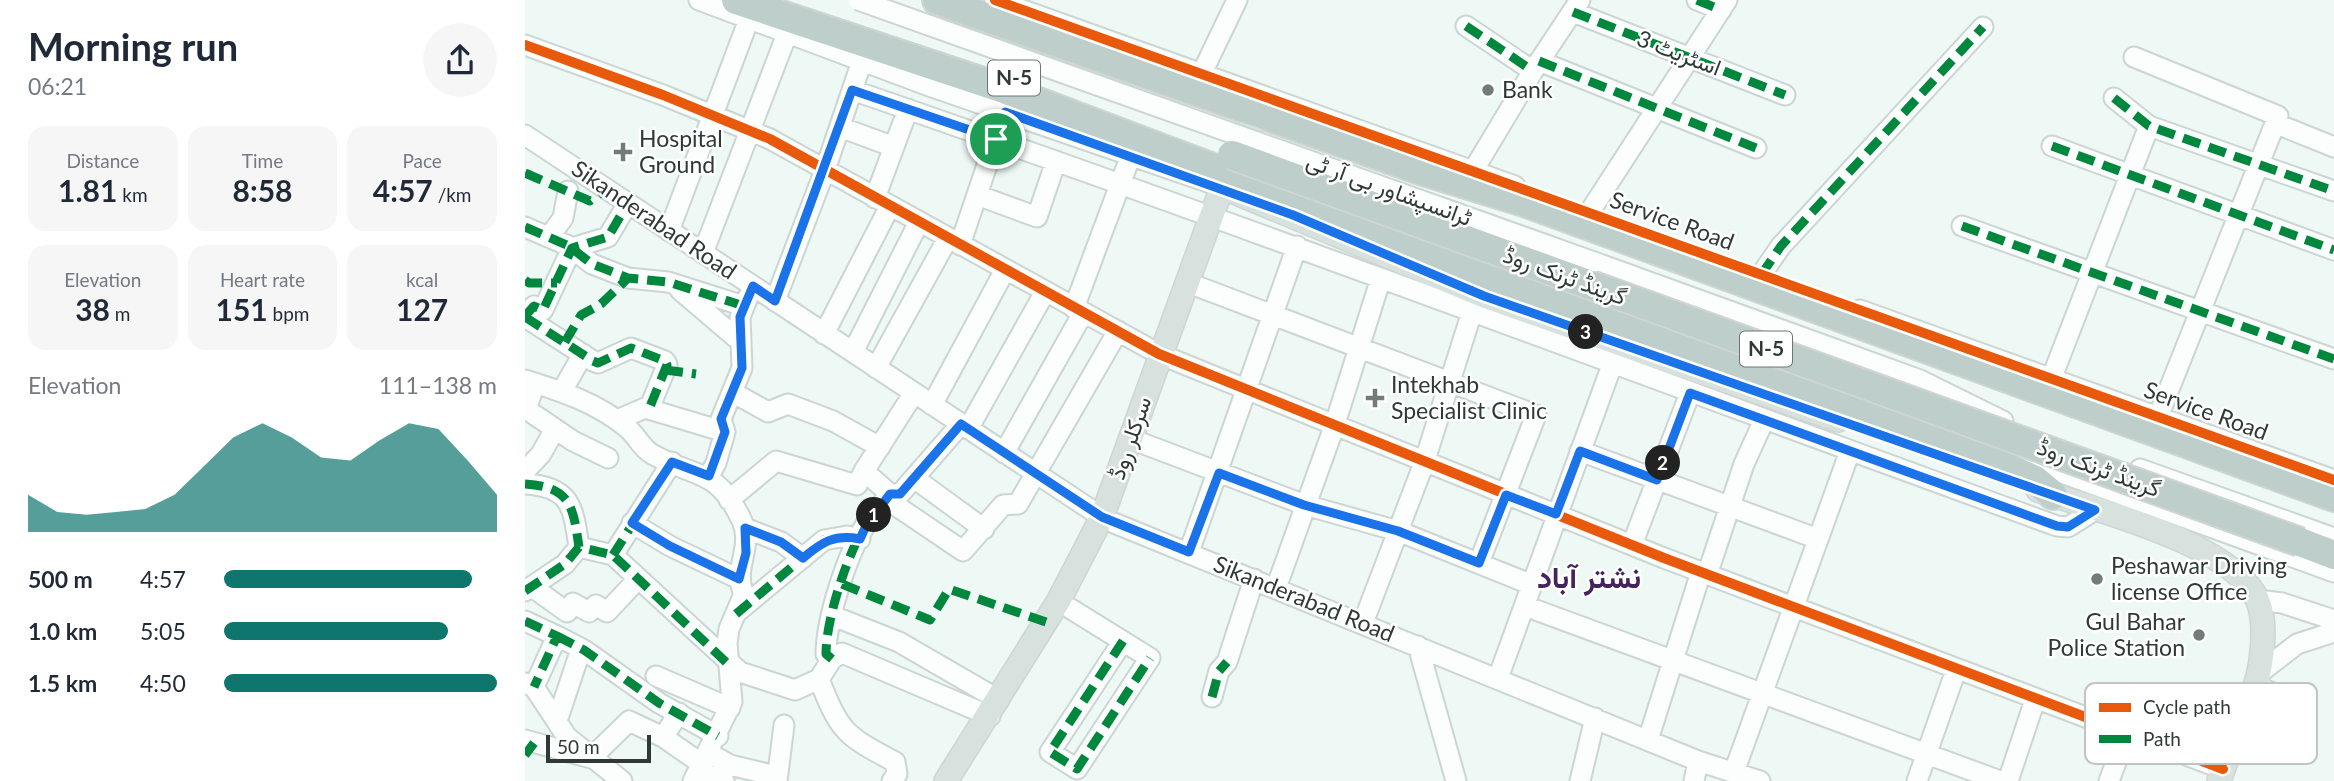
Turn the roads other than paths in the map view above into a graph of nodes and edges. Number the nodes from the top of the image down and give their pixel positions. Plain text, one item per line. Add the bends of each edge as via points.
1 (699, 0) edge
2 (795, 0) edge
3 (857, 0) edge
4 (937, 0) edge
5 (995, 0) edge
6 (1237, 0) edge
7 (1697, 0) edge
8 (1724, 5) edge
9 (1576, 6) edge
10 (742, 10) edge
11 (1466, 26) dead end
12 (1983, 27) dead end
13 (787, 34) junction
14 (525, 45) edge
15 (1691, 56) junction
16 (2134, 57) dead end
17 (862, 61) junction
18 (1536, 66) junction
19 (1202, 73) junction
20 (852, 90) junction
21 (1785, 95) dead end
22 (2114, 98) dead end
23 (1658, 107) junction
24 (908, 109) junction
25 (1005, 112) junction
26 (1257, 113) junction
27 (713, 116) junction
28 (2277, 124) junction
29 (2149, 126) junction
30 (840, 127) junction
31 (750, 131) junction
32 (525, 135) edge
33 (996, 139) junction
34 (2052, 146) dead end
35 (894, 147) junction
36 (2334, 147) edge
37 (1756, 148) dead end
38 (1369, 152) junction
39 (1131, 155) junction
40 (1056, 160) junction
41 (2261, 164) junction
42 (825, 170) junction
43 (1420, 170) junction
44 (1473, 171) junction
45 (2130, 176) junction
46 (1225, 181) junction
47 (1120, 184) junction
48 (568, 191) dead end
49 (2334, 191) edge
50 (977, 195) junction
51 (882, 202) junction
52 (628, 203) junction
53 (1589, 213) junction
54 (2240, 215) junction
55 (1211, 217) junction
56 (562, 219) junction
57 (919, 222) junction
58 (1355, 225) junction
59 (1962, 226) dead end
60 (525, 227) edge
61 (669, 231) junction
62 (549, 237) junction
63 (954, 242) junction
64 (1396, 243) junction
65 (1297, 246) junction
66 (576, 247) junction
67 (2334, 250) edge
68 (702, 253) junction
69 (1005, 270) junction
70 (2092, 274) junction
71 (1761, 275) junction
72 (1381, 278) junction
73 (1186, 282) junction
74 (671, 283) junction
75 (753, 286) junction
76 (1045, 292) junction
77 (775, 301) junction
78 (744, 306) junction
79 (1079, 310) junction
80 (1472, 312) junction
81 (2200, 313) junction
82 (525, 316) edge
83 (1274, 316) junction
84 (1118, 331) junction
85 (824, 334) junction
86 (741, 342) junction
87 (1359, 346) junction
88 (853, 352) junction
89 (583, 354) junction
90 (1159, 354) junction
91 (2334, 359) edge
92 (1612, 365) junction
93 (876, 368) junction
94 (2052, 377) junction
95 (1920, 380) junction
96 (1450, 381) junction
97 (530, 382) edge
98 (562, 391) junction
99 (1249, 391) junction
100 (733, 392) junction
101 (914, 393) junction
102 (1690, 393) junction
103 (932, 405) junction
104 (649, 409) junction
105 (525, 410) edge
106 (2158, 417) junction
107 (617, 420) junction
108 (1764, 420) junction
109 (964, 426) junction
110 (1334, 427) junction
111 (555, 429) junction
112 (725, 432) junction
113 (1131, 439) junction
114 (880, 447) junction
115 (1580, 451) junction
116 (1850, 451) junction
117 (1004, 453) junction
118 (608, 458) dead end
119 (672, 462) junction
120 (1424, 463) junction
121 (525, 471) edge
122 (865, 471) junction
123 (1219, 473) junction
124 (1037, 475) junction
125 (709, 476) junction
126 (914, 478) junction
127 (2332, 478) edge
128 (1657, 480) junction
129 (525, 485) edge
130 (1506, 495) junction
131 (2053, 495) junction
132 (888, 496) junction
133 (729, 500) junction
134 (1304, 505) junction
135 (1731, 507) junction
136 (2095, 510) junction
137 (1556, 514) junction
138 (1108, 520) junction
139 (632, 523) junction
140 (745, 528) junction
141 (984, 528) junction
142 (1398, 531) junction
143 (2334, 538) edge
144 (860, 539) junction
145 (1818, 539) junction
146 (1632, 545) junction
147 (579, 547) junction
148 (1189, 552) junction
149 (613, 555) junction
150 (2334, 555) edge
151 (803, 558) junction
152 (1479, 563) junction
153 (2334, 572) edge
154 (1704, 573) junction
155 (638, 579) junction
156 (739, 579) junction
157 (1254, 579) junction
158 (1530, 584) junction
159 (1276, 588) junction
160 (529, 589) edge
161 (2258, 600) junction
162 (1525, 606) junction
163 (1794, 607) junction
164 (1071, 609) junction
165 (736, 614) junction
166 (833, 616) junction
167 (2334, 620) edge
168 (525, 621) edge
169 (1363, 623) junction
170 (2334, 632) edge
171 (557, 636) junction
172 (1123, 641) junction
173 (1418, 646) junction
174 (581, 649) junction
175 (832, 659) junction
176 (1673, 661) junction
177 (728, 664) junction
178 (1955, 670) junction
179 (656, 676) dead end
180 (1498, 678) junction
181 (819, 679) junction
182 (2256, 679) junction
183 (2255, 683) edge
184 (2263, 683) edge
185 (530, 685) edge
186 (1761, 695) junction
187 (1212, 697) dead end
188 (2035, 700) junction
189 (730, 708) junction
190 (995, 708) junction
191 (679, 713) junction
192 (1595, 718) junction
193 (2085, 718) edge
194 (557, 722) junction
195 (783, 725) dead end
196 (663, 737) junction
197 (1648, 740) junction
198 (528, 746) edge
199 (1927, 754) junction
200 (591, 758) junction
201 (704, 761) edge
202 (1698, 761) junction
203 (2115, 764) edge
204 (2196, 764) edge
205 (1734, 772) junction
206 (2221, 775) edge
207 (777, 778) edge
208 (622, 781) edge
209 (724, 781) edge
210 (892, 781) edge
211 (946, 781) edge
212 (958, 781) edge
213 (1456, 781) edge
214 (1580, 781) edge
215 (1694, 781) edge
216 (1760, 781) edge
217 (1917, 781) edge
218 (2000, 781) edge
219 (2008, 781) edge
220 (2109, 781) edge

1 - 10 street
2 - 150 highway, گرینڈ ٹرنک روڈ / N-5, bridge
3 - 95 street, ٹرانسپشاور بی آر ٹی, bridge
4 - 26 highway, N-5
5 - 19 street, Service Road
6 - 19 street
7 - 8 street
8 - 15 street
9 - 15 street, اسٹریٹ 3
9 - 18 street
10 - 13 street
10 - 27 street
10 - 46 highway via 1001,88
11 - 18 street
12 - 71 street via 1781,246
13 - 17 street
13 - 31 street
14 - 27 street
15 - 21 street, اسٹریٹ 3
15 - 23 street
16 - 28 street via 2278,116
17 - 20 street
17 - 25 street
18 - 23 street
18 - 44 street
19 - 44 street, Service Road
20 - 24 street
20 - 30 street
22 - 29 street
23 - 37 street
23 - 53 street
24 - 33 street
24 - 35 street
25 - 33 street
25 - 39 street
26 - 38 highway, N-5
26 - 46 main road, سرکلر روڈ
27 - 31 street
27 - 61 street
28 - 36 street
28 - 41 street
29 - 41 street
29 - 45 street
30 - 35 street
30 - 42 street
31 - 42 street
31 - 68 street
32 - 52 street, Sikanderabad Road
33 - 40 street
33 - 50 street
34 - 45 street
35 - 51 street
38 - 43 highway, N-5
38 - 58 highway via 1384,175 1384,187 1370,219
39 - 46 street
39 - 47 street
40 - 47 street
40 - 50 street via 1037,216
41 - 49 street
41 - 54 street
42 - 51 street
42 - 77 street
43 - 64 highway via 1390,205 1388,231
43 - 127 highway, N-5
44 - 53 street, Service Road
45 - 54 street
45 - 70 street
46 - 55 main road, سرکلر روڈ
46 - 58 highway
46 - 131 main road via 1484,296
47 - 55 street
47 - 79 street
48 - 56 street
50 - 63 street
51 - 57 street
51 - 85 street
52 - 61 street, Sikanderabad Road
52 - 66 street via 608,237
53 - 71 street, Service Road
54 - 67 street
54 - 81 street
55 - 65 street
55 - 73 main road, سرکلر روڈ
56 - 62 street
56 - 66 street
57 - 63 street
57 - 88 street
58 - 64 highway
59 - 70 street
60 - 62 street
61 - 68 street, Sikanderabad Road
62 - 66 street
63 - 69 street
63 - 93 street
64 - 131 highway via 2009,468
65 - 72 street
65 - 83 street
66 - 74 street via 593,264 628,278
66 - 82 street via 543,310 534,306
68 - 75 street, Sikanderabad Road
69 - 76 street
69 - 103 street
70 - 81 street
70 - 94 street
71 - 94 street, Service Road
72 - 80 street
72 - 87 street
73 - 83 street
73 - 90 main road, سرکلر روڈ
74 - 78 street
74 - 86 street
75 - 77 street, Sikanderabad Road
75 - 78 street
76 - 79 street
76 - 109 street
77 - 85 street, Sikanderabad Road
78 - 86 street
79 - 84 street
79 - 117 street
80 - 92 street
80 - 96 street
81 - 91 street
81 - 106 street
82 - 89 street
83 - 87 street
83 - 99 street
84 - 90 street
84 - 124 street
85 - 88 street, Sikanderabad Road
86 - 100 street via 742,368
87 - 96 street
87 - 110 street
88 - 93 street, Sikanderabad Road
89 - 98 street
89 - 104 street via 598,363 631,348 665,362
90 - 99 street
90 - 113 main road, سرکلر روڈ
92 - 102 street
92 - 115 street
93 - 101 street, Sikanderabad Road
94 - 106 street, Service Road
95 - 143 street, ٹرانسپشاور بی آر ٹی via 1998,419
95 - 153 street, ٹرانسپشاور بی آر ٹی via 1972,414 2009,447 2051,469
96 - 120 street
96 - 130 street via 1536,415
97 - 98 street
97 - 105 street
98 - 107 street
99 - 110 street
99 - 123 street
100 - 112 street via 721,419
100 - 114 street via 768,412 788,404 833,421
101 - 103 street, Sikanderabad Road
101 - 114 street
102 - 108 street
102 - 128 street
103 - 109 street, Sikanderabad Road
104 - 107 street via 638,409
104 - 112 street
105 - 111 street
106 - 127 street, Service Road
107 - 119 street via 649,453
108 - 116 street
108 - 135 street
109 - 117 street, Sikanderabad Road
109 - 126 street
110 - 120 street
110 - 134 street
111 - 118 street
111 - 121 street
112 - 125 street
113 - 123 street
113 - 138 main road, سرکلر روڈ
114 - 122 street
115 - 128 street
115 - 137 street
116 - 136 street via 2057,526 2068,527
116 - 145 street
117 - 124 street, Sikanderabad Road
119 - 125 street
119 - 139 street
120 - 130 street
120 - 142 street
122 - 132 street
122 - 133 street via 857,485 776,461
123 - 134 street
123 - 148 street
124 - 138 street, Sikanderabad Road
124 - 141 street via 1018,505 1003,505
125 - 133 street
126 - 132 street via 900,494
126 - 141 street
128 - 135 street
128 - 146 street
129 - 147 street via 549,486 563,494 576,523
130 - 137 street
130 - 152 street
131 - 136 main road
132 - 141 street via 963,551
132 - 144 street
133 - 140 street
134 - 142 street
134 - 159 street
135 - 145 street
135 - 154 street
136 - 161 main road via 2198,547 2234,572
137 - 146 street
137 - 158 street
138 - 148 street, Sikanderabad Road
138 - 164 main road
138 - 190 main road, سرکلر روڈ
139 - 149 street
139 - 156 street
140 - 151 street via 781,542
140 - 156 street via 746,553
142 - 152 street
142 - 169 street
144 - 151 street via 824,540
144 - 166 street
145 - 163 street
146 - 154 street
147 - 149 street
147 - 160 street via 565,564
148 - 157 street, Sikanderabad Road
149 - 155 street
151 - 165 street
152 - 158 street
154 - 163 street
154 - 176 street
155 - 160 street via 607,612 596,605 589,612 573,603 567,612
155 - 177 street
156 - 165 street via 744,594
157 - 159 street, Sikanderabad Road
157 - 187 street
158 - 162 street
159 - 169 street, Sikanderabad Road
161 - 167 street
161 - 182 main road via 2262,623
162 - 176 street
162 - 180 street
163 - 178 street
163 - 186 street
164 - 172 street
164 - 212 main road
165 - 177 street via 729,629
166 - 175 street via 826,640 826,654
166 - 190 street via 899,642
168 - 171 street
169 - 173 street, Sikanderabad Road
170 - 182 street via 2297,644
171 - 174 street
171 - 185 street
172 - 172 street via 1051,752 1077,769 1150,657
173 - 180 street, Sikanderabad Road
173 - 213 street
174 - 191 street
174 - 194 street
175 - 181 street
175 - 190 street via 842,653
176 - 186 street
176 - 197 street
177 - 181 street via 795,690
177 - 189 street
178 - 188 street
178 - 199 street
179 - 189 street
180 - 192 street, Sikanderabad Road
181 - 210 street via 836,722 859,743 895,762 897,774
182 - 183 main road
182 - 184 street
185 - 194 street
186 - 199 street
186 - 205 street
188 - 193 street
188 - 219 street
189 - 201 street
190 - 211 main road, سرکلر روڈ
191 - 196 street
191 - 201 street
192 - 197 street, Sikanderabad Road
192 - 214 street
194 - 200 street
195 - 207 street
196 - 200 street via 629,721
196 - 201 street
197 - 202 street, Sikanderabad Road
198 - 200 street
199 - 217 street
199 - 218 street
200 - 208 street
201 - 207 street
201 - 209 street
202 - 205 street, Sikanderabad Road
202 - 215 street
203 - 220 street
204 - 206 street
205 - 216 street, Sikanderabad Road

